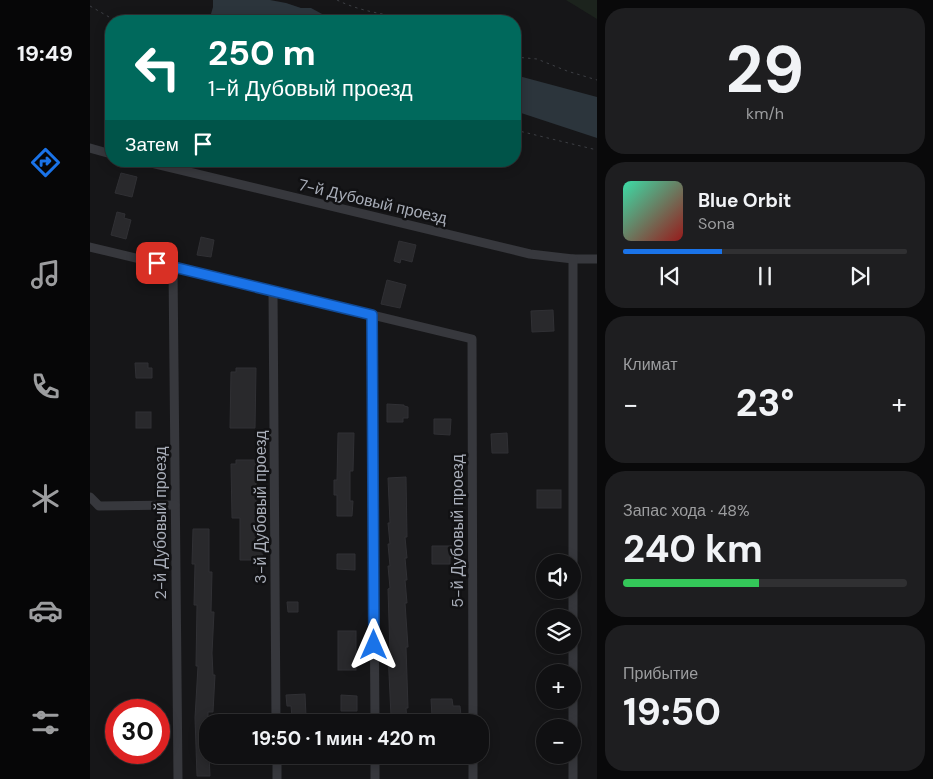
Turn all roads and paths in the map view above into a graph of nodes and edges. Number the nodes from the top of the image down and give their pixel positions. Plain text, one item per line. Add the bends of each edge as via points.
1 (337, 0) edge
2 (90, 6) edge
3 (106, 15) edge
4 (393, 15) edge
5 (521, 57) edge
6 (597, 80) edge
7 (521, 131) edge
8 (90, 148) edge
9 (597, 150) edge
10 (105, 152) edge
11 (169, 167) edge
12 (90, 247) edge
13 (573, 258) junction
14 (597, 259) edge
15 (173, 267) junction
16 (273, 291) junction
17 (372, 315) junction
18 (90, 497) edge
19 (175, 505) junction
20 (276, 714) edge
21 (375, 714) edge
22 (473, 714) edge
23 (277, 764) edge
24 (375, 764) edge
25 (473, 764) edge
26 (178, 779) edge
27 (277, 779) edge
28 (375, 779) edge
29 (473, 779) edge
30 (573, 779) edge

1 - 4 path via 367,12
2 - 3 path
5 - 6 path via 537,59
7 - 9 path
8 - 10 street
11 - 13 street, 7-й Дубовый проезд via 530,254
12 - 15 street
13 - 14 street, 7-й Дубовый проезд
13 - 30 street
15 - 16 street
15 - 19 street, 2-й Дубовый проезд
16 - 17 street
16 - 20 street, 3-й Дубовый проезд
17 - 21 street
17 - 22 street, 5-й Дубовый проезд via 472,339
18 - 19 street via 100,506
19 - 26 street, 2-й Дубовый проезд
23 - 27 street
24 - 28 street
25 - 29 street

